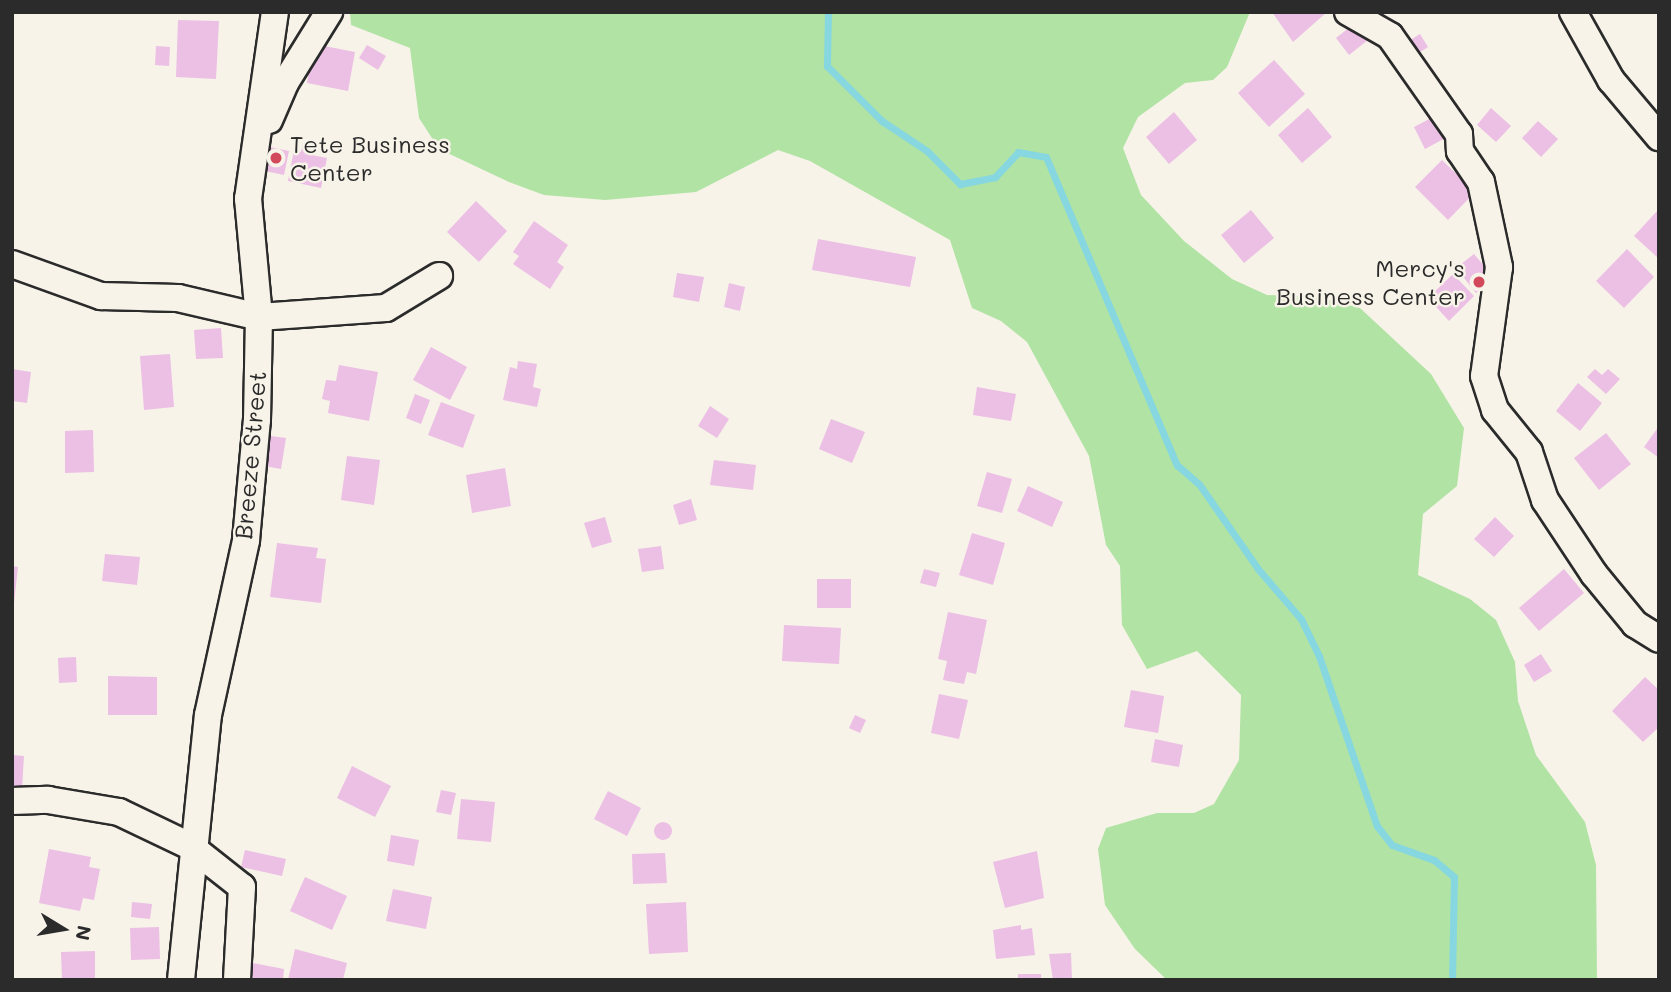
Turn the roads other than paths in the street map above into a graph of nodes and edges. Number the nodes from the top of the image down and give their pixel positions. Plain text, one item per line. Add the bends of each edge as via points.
1 (275, 12) edge
2 (330, 12) edge
3 (1348, 12) edge
4 (1573, 12) edge
5 (1659, 137) edge
6 (254, 155) junction
7 (12, 264) edge
8 (439, 276) dead end
9 (259, 317) junction
10 (1659, 639) edge
11 (12, 801) edge
12 (190, 846) junction
13 (181, 980) edge
14 (237, 980) edge

1 - 6 street, Breeze Street
2 - 6 street via 285,83
3 - 10 street via 1390,36 1459,134 1460,151 1481,182 1499,267 1483,376 1495,410 1528,452 1545,500 1594,574 1635,624
4 - 5 street via 1611,80
6 - 9 street, Breeze Street via 248,199
7 - 9 street via 101,296 178,298
8 - 9 street via 386,308
9 - 12 street, Breeze Street via 257,419 246,540 208,715
11 - 12 street via 48,800 118,812
12 - 13 street, Breeze Street
12 - 14 street via 242,887

